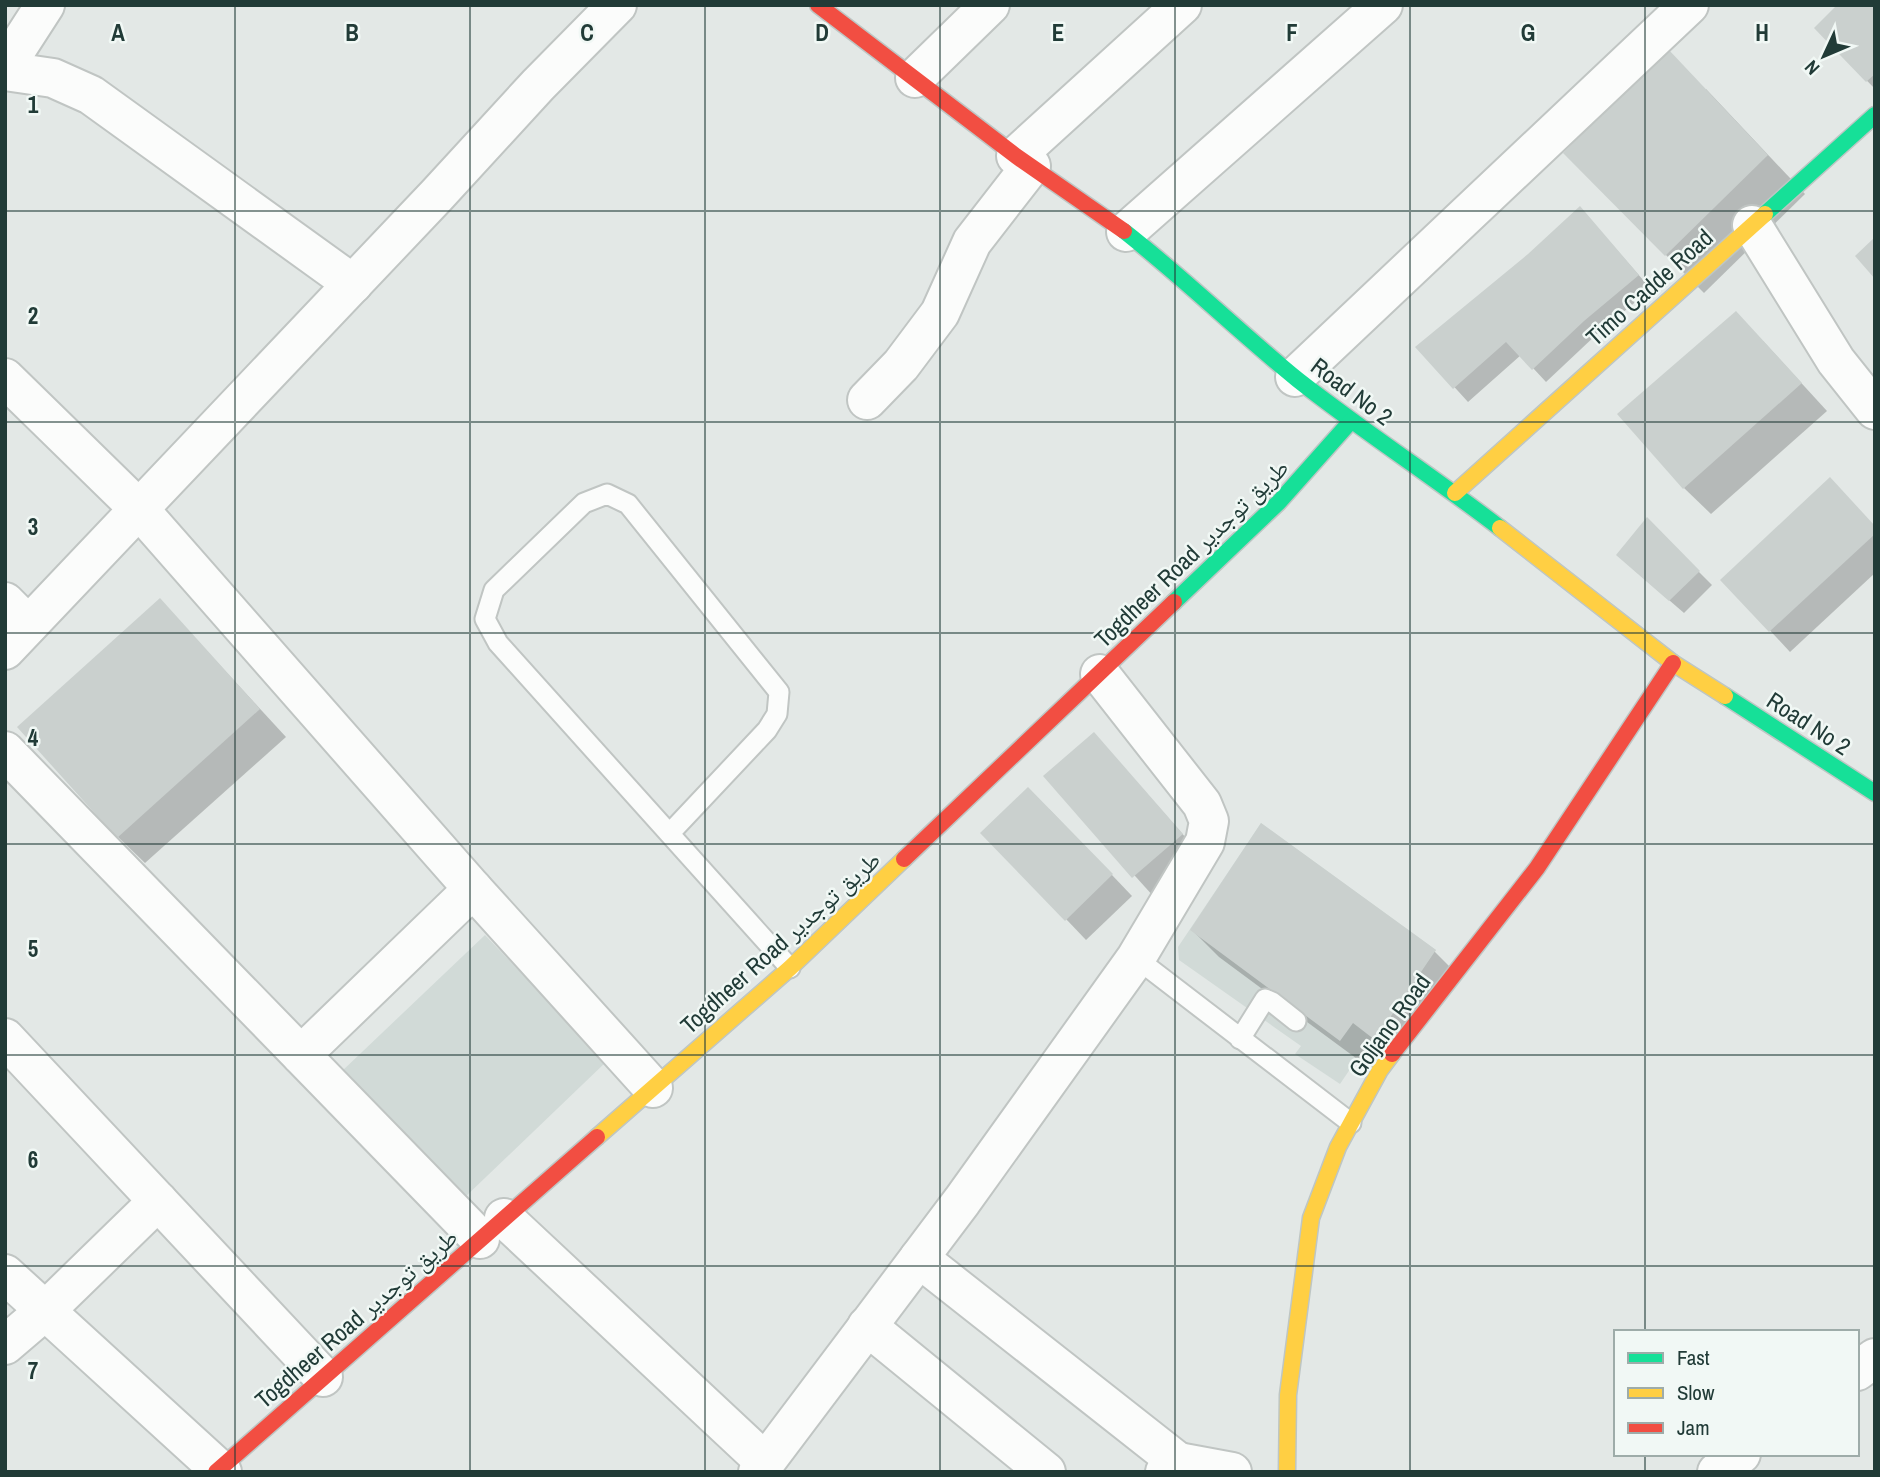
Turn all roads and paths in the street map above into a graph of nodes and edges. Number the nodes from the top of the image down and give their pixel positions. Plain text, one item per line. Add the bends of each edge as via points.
1 (45, 5) edge
2 (617, 5) edge
3 (818, 5) edge
4 (990, 5) edge
5 (1182, 5) edge
6 (1383, 5) edge
7 (1689, 5) edge
8 (5, 69) edge
9 (915, 78) junction
10 (1875, 115) edge
11 (1024, 161) junction
12 (1752, 225) junction
13 (1126, 233) junction
14 (353, 284) junction
15 (1295, 377) junction
16 (5, 378) edge
17 (866, 400) dead end
18 (1875, 410) edge
19 (1351, 421) junction
20 (1455, 493) junction
21 (138, 508) junction
22 (13, 626) edge
23 (1673, 663) junction
24 (1100, 674) junction
25 (5, 751) edge
26 (1875, 793) edge
27 (670, 834) junction
28 (473, 890) junction
29 (1136, 958) junction
30 (790, 968) junction
31 (1296, 1021) dead end
32 (5, 1038) edge
33 (1240, 1039) junction
34 (301, 1055) junction
35 (653, 1088) junction
36 (1351, 1123) junction
37 (158, 1201) junction
38 (492, 1229) junction
39 (919, 1258) junction
40 (5, 1274) edge
41 (47, 1310) junction
42 (867, 1326) junction
43 (5, 1345) edge
44 (1875, 1358) edge
45 (1859, 1370) edge
46 (323, 1377) junction
47 (1738, 1456) edge
48 (762, 1467) edge
49 (1171, 1467) edge
50 (219, 1471) edge
51 (1046, 1472) edge
52 (1232, 1472) edge
53 (1287, 1472) edge
54 (1717, 1472) edge

1 - 8 street
2 - 14 street
3 - 9 street, Road No 2
4 - 9 street
5 - 11 street
6 - 13 street
7 - 15 street
8 - 14 street via 53,78 91,95
9 - 11 street, Road No 2
10 - 12 street, Timo Cadde Road
11 - 13 street, Road No 2
11 - 17 street via 972,242 940,313 901,365
12 - 18 street via 1836,361
12 - 20 street, Timo Cadde Road
13 - 15 street, Road No 2
14 - 21 street
15 - 19 street, Road No 2
16 - 21 street
19 - 20 street, Road No 2
19 - 24 street, Togdheer Road طريق توجدير via 1279,502
20 - 23 street, Road No 2
21 - 22 street
21 - 28 street
23 - 26 street, Road No 2
23 - 36 street, Goljano Road via 1537,868 1380,1070
24 - 29 street via 1202,804 1209,821 1205,842
24 - 30 street, Togdheer Road طريق توجدير
25 - 34 street
27 - 27 lane via 498,643 485,619 494,590 584,503 607,494 628,503 779,692 777,714 767,730
27 - 30 lane
28 - 34 street
28 - 35 street
29 - 33 lane
29 - 39 street
30 - 35 street, Togdheer Road طريق توجدير
31 - 33 lane via 1265,999
32 - 37 street
33 - 36 lane
34 - 38 street
35 - 38 street, Togdheer Road طريق توجدير
36 - 53 street, Goljano Road via 1311,1218 1288,1395
37 - 41 street
37 - 46 street
38 - 46 street, Togdheer Road طريق توجدير
38 - 48 street
39 - 42 street
39 - 49 street
40 - 41 street
41 - 43 street
41 - 50 street
42 - 48 street
42 - 51 street
44 - 45 street
46 - 50 street, Togdheer Road طريق توجدير
47 - 54 street
49 - 52 street

